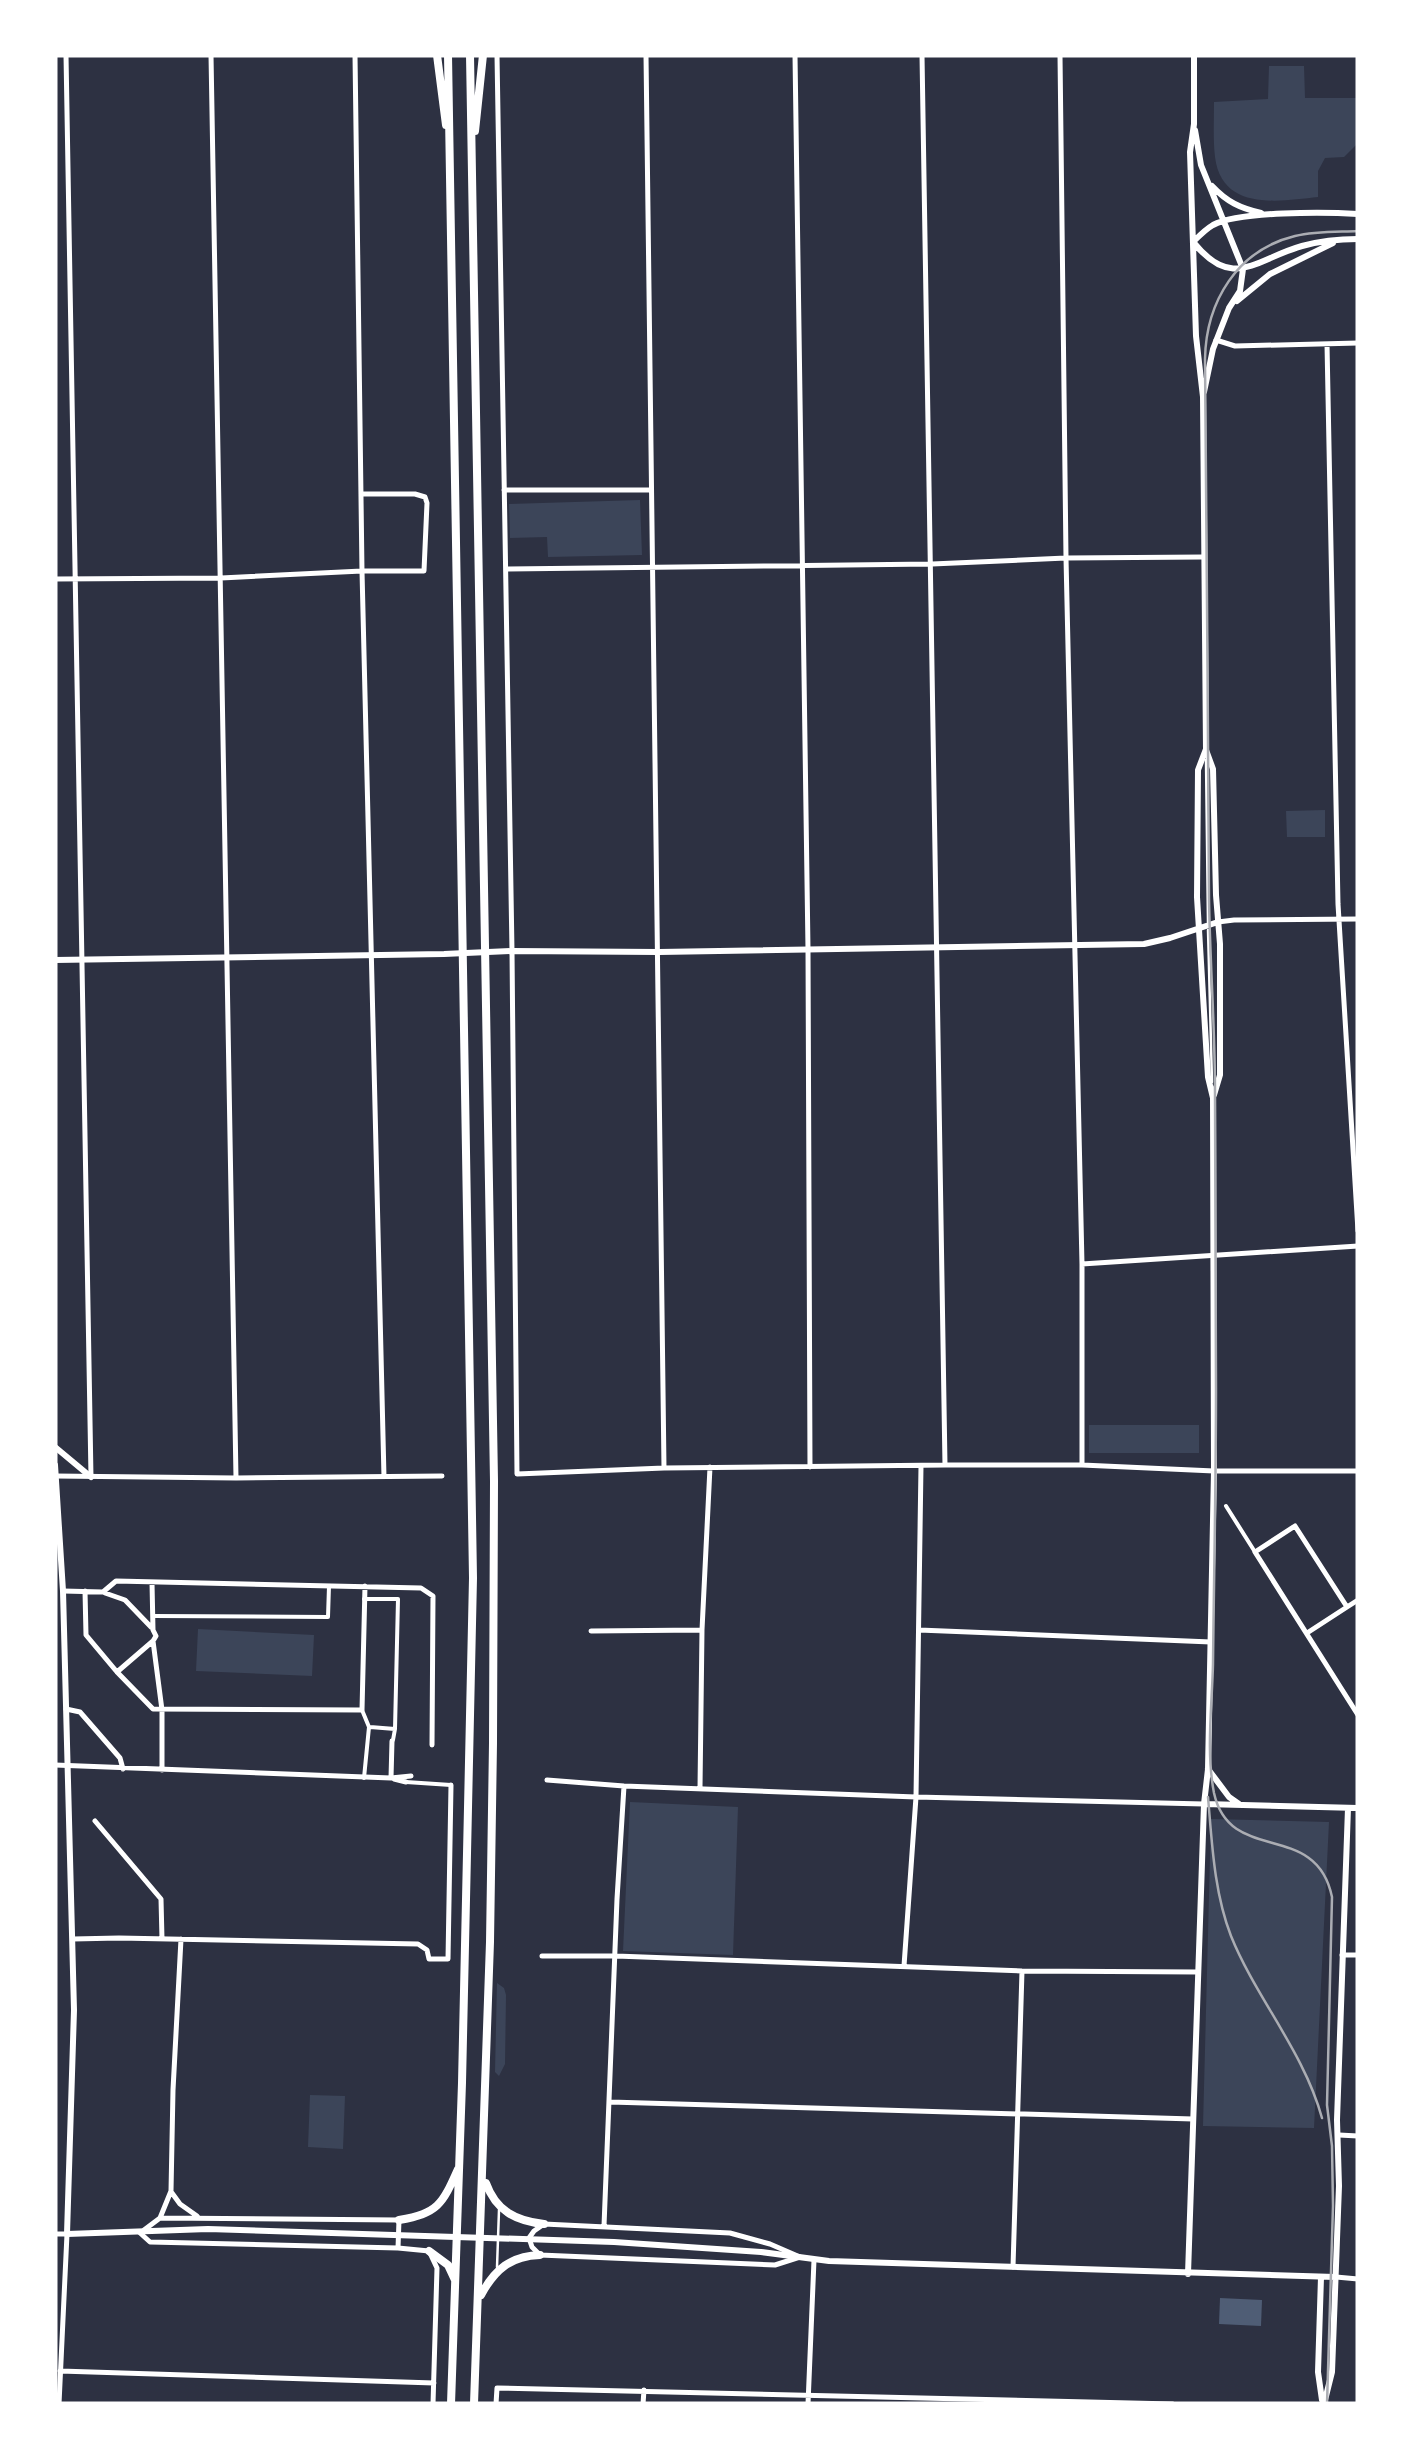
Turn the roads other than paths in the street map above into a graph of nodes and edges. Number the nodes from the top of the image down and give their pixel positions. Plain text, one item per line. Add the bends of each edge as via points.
1 (66, 55) edge
2 (212, 55) edge
3 (356, 55) edge
4 (436, 55) edge
5 (448, 55) edge
6 (470, 55) edge
7 (483, 55) edge
8 (497, 55) edge
9 (646, 55) edge
10 (795, 55) edge
11 (922, 55) edge
12 (1060, 55) edge
13 (1194, 55) edge
14 (1194, 124) junction
15 (451, 164) junction
16 (472, 166) junction
17 (1208, 180) junction
18 (1358, 214) edge
19 (1272, 216) junction
20 (1224, 221) junction
21 (1358, 239) edge
22 (1342, 240) junction
23 (1194, 242) junction
24 (1243, 269) junction
25 (1229, 308) junction
26 (1216, 340) junction
27 (1358, 343) edge
28 (1327, 344) junction
29 (1203, 397) junction
30 (503, 490) junction
31 (652, 490) junction
32 (361, 494) junction
33 (1204, 557) junction
34 (1066, 558) junction
35 (932, 564) junction
36 (803, 565) junction
37 (654, 567) junction
38 (506, 569) junction
39 (362, 571) junction
40 (221, 578) junction
41 (55, 579) edge
42 (75, 579) junction
43 (1206, 748) junction
44 (1338, 919) junction
45 (1358, 919) edge
46 (1218, 922) junction
47 (1204, 927) junction
48 (1075, 944) junction
49 (938, 947) junction
50 (808, 949) junction
51 (512, 951) junction
52 (462, 952) junction
53 (486, 952) junction
54 (659, 952) junction
55 (371, 955) junction
56 (228, 957) junction
57 (82, 959) junction
58 (55, 960) edge
59 (1213, 1098) junction
60 (1358, 1231) edge
61 (1358, 1246) edge
62 (1212, 1254) junction
63 (1082, 1264) junction
64 (55, 1447) edge
65 (55, 1465) edge
66 (945, 1465) junction
67 (1082, 1465) junction
68 (921, 1466) junction
69 (710, 1467) junction
70 (810, 1467) junction
71 (664, 1468) junction
72 (1358, 1471) edge
73 (1214, 1472) junction
74 (56, 1476) edge
75 (91, 1476) junction
76 (384, 1476) junction
77 (442, 1476) dead end
78 (236, 1478) junction
79 (1226, 1506) dead end
80 (1255, 1552) junction
81 (152, 1583) junction
82 (329, 1586) junction
83 (365, 1586) junction
84 (63, 1591) junction
85 (85, 1591) junction
86 (103, 1592) junction
87 (364, 1599) junction
88 (1358, 1600) edge
89 (1347, 1607) junction
90 (153, 1616) junction
91 (153, 1630) junction
92 (702, 1630) junction
93 (919, 1630) junction
94 (591, 1632) dead end
95 (1307, 1632) junction
96 (153, 1641) junction
97 (1211, 1642) junction
98 (117, 1672) junction
99 (65, 1709) junction
100 (162, 1710) junction
101 (362, 1710) junction
102 (1358, 1715) edge
103 (369, 1727) junction
104 (395, 1729) junction
105 (392, 1741) joint
106 (432, 1746) dead end
107 (55, 1765) edge
108 (66, 1766) junction
109 (1208, 1768) junction
110 (123, 1769) junction
111 (162, 1770) junction
112 (411, 1776) dead end
113 (364, 1778) junction
114 (391, 1778) junction
115 (547, 1780) dead end
116 (406, 1782) joint
117 (451, 1785) joint
118 (624, 1786) junction
119 (700, 1788) junction
120 (916, 1796) junction
121 (1204, 1804) junction
122 (1240, 1804) junction
123 (1348, 1808) junction
124 (1358, 1808) edge
125 (94, 1821) dead end
126 (73, 1939) junction
127 (162, 1939) junction
128 (182, 1939) junction
129 (1342, 1955) junction
130 (542, 1956) dead end
131 (616, 1956) junction
132 (1358, 1956) edge
133 (904, 1966) junction
134 (1022, 1972) junction
135 (1198, 1972) junction
136 (610, 2102) junction
137 (1018, 2115) junction
138 (1193, 2119) junction
139 (1339, 2135) junction
140 (1358, 2136) edge
141 (459, 2165) junction
142 (483, 2174) junction
143 (171, 2190) junction
144 (499, 2207) junction
145 (160, 2218) junction
146 (200, 2218) junction
147 (399, 2220) junction
148 (544, 2224) junction
149 (604, 2226) junction
150 (141, 2232) junction
151 (55, 2234) edge
152 (67, 2234) junction
153 (398, 2248) junction
154 (428, 2251) junction
155 (540, 2255) junction
156 (800, 2257) junction
157 (814, 2260) junction
158 (1013, 2267) junction
159 (496, 2273) junction
160 (1188, 2274) junction
161 (1320, 2276) junction
162 (1336, 2277) junction
163 (1358, 2278) edge
164 (456, 2284) junction
165 (480, 2299) junction
166 (58, 2347) edge
167 (60, 2371) junction
168 (434, 2383) junction
169 (644, 2390) junction
170 (808, 2395) junction
171 (59, 2404) edge
172 (433, 2404) edge
173 (451, 2404) edge
174 (474, 2404) edge
175 (496, 2404) edge
176 (643, 2404) edge
177 (808, 2404) edge
178 (1173, 2404) edge
179 (1324, 2404) edge

1 - 42 street
2 - 40 street
3 - 32 street
4 - 15 main road
5 - 15 main road
6 - 16 main road
7 - 16 main road
8 - 30 street
9 - 31 street
10 - 36 street
11 - 35 street
12 - 34 street
13 - 14 street
14 - 17 street
14 - 23 street
15 - 52 main road
16 - 53 main road
17 - 19 street via 1226,201
17 - 20 street
18 - 19 street
19 - 20 street
20 - 23 street
20 - 24 street
21 - 22 street
22 - 24 street via 1303,246
22 - 25 street via 1270,274
23 - 24 street via 1213,263
23 - 29 street
24 - 25 street
25 - 26 street
26 - 28 street via 1234,346
26 - 29 street
27 - 28 street
28 - 44 street
29 - 33 street
30 - 31 street
30 - 38 street
31 - 37 street
32 - 39 street
32 - 39 street via 415,494 426,503 424,571
33 - 34 street
33 - 43 street
34 - 35 street
34 - 48 street
35 - 36 street
35 - 49 street
36 - 37 street
36 - 50 street
37 - 38 street
37 - 54 street
38 - 51 street
39 - 40 street
39 - 55 street
40 - 42 street
40 - 56 street
41 - 42 street
42 - 57 street
43 - 46 street via 1213,768
43 - 47 street via 1198,770 1197,897
44 - 45 street
44 - 46 street
44 - 60 street
46 - 47 street
46 - 59 street via 1220,1075
47 - 48 street via 1144,944
47 - 59 street
48 - 49 street
48 - 63 street
49 - 50 street
49 - 66 street
50 - 54 street
50 - 70 street
51 - 53 street
51 - 54 street
51 - 71 street via 517,1474
52 - 53 street
52 - 55 street
52 - 141 main road via 473,1578
53 - 142 main road via 494,1650
54 - 71 street
55 - 56 street
55 - 76 street
56 - 57 street
56 - 78 street
57 - 58 street
57 - 75 street
59 - 62 street
61 - 62 street
62 - 63 street
62 - 73 street
63 - 67 street
64 - 75 street
65 - 74 street
66 - 67 street
66 - 68 street
67 - 73 street
68 - 70 street
68 - 93 street
69 - 70 street
69 - 71 street
69 - 92 street
72 - 73 street
73 - 97 street
74 - 75 street
74 - 84 street
75 - 78 street
76 - 77 street
76 - 78 street
79 - 80 street
80 - 89 street via 1295,1526
80 - 95 street
81 - 82 street
81 - 86 street via 116,1581
81 - 90 street
82 - 83 street
82 - 90 street via 328,1617
83 - 87 street
83 - 106 street via 421,1588 433,1596
84 - 85 street
84 - 99 street
85 - 86 street
85 - 98 street via 86,1635
86 - 91 street via 125,1600
87 - 101 street
87 - 104 street via 398,1599
88 - 89 street
89 - 95 street
90 - 91 street
91 - 96 street
92 - 94 street
92 - 119 street
93 - 97 street
93 - 120 street
95 - 102 street
96 - 98 street
96 - 100 street
97 - 109 street
98 - 100 street via 152,1709
99 - 108 street
99 - 110 street via 80,1712
100 - 101 street
100 - 111 street
101 - 103 street
103 - 104 street
103 - 113 street
104 - 105 street
105 - 114 street
107 - 108 street
108 - 110 street
108 - 126 street
109 - 121 street
109 - 122 street
110 - 111 street
111 - 113 street
112 - 114 street
113 - 114 street
114 - 116 street
115 - 118 street
116 - 117 street
117 - 128 street via 448,1960 428,1959 418,1944
118 - 119 street
118 - 131 street
119 - 120 street
120 - 121 street
120 - 133 street
121 - 122 street
121 - 135 street
122 - 123 street
123 - 124 street
123 - 129 street
125 - 127 street via 161,1900
126 - 127 street
126 - 152 street
127 - 128 street
128 - 143 street
129 - 132 street
129 - 139 street
130 - 131 street
131 - 133 street
131 - 136 street
133 - 134 street
134 - 135 street
134 - 137 street
135 - 138 street
136 - 137 street
136 - 149 street
137 - 138 street
137 - 158 street
138 - 160 street
139 - 140 street
139 - 162 street
141 - 147 main road via 440,2204 426,2215
141 - 164 main road
142 - 144 main road
142 - 165 main road
143 - 145 street
143 - 146 street
144 - 148 main road
144 - 159 lane
145 - 146 street
145 - 150 street
146 - 147 street
147 - 153 street
148 - 149 street
148 - 155 street via 529,2238
149 - 156 street via 730,2233
150 - 152 street
150 - 153 street via 150,2242
150 - 156 street via 208,2228 596,2242
151 - 152 street
152 - 166 street
153 - 154 street
154 - 164 main road via 448,2265
154 - 168 street via 437,2268
155 - 156 street via 776,2265
155 - 159 main road via 514,2259
156 - 157 street
157 - 158 street
157 - 170 street
158 - 160 street
159 - 165 main road
160 - 161 street
161 - 162 street
161 - 179 street
162 - 163 street
162 - 179 street
164 - 173 main road
165 - 174 main road
166 - 167 street
167 - 168 street
167 - 171 street
168 - 172 street
169 - 170 street
169 - 175 street via 497,2388
169 - 176 street
170 - 177 street
170 - 178 street

